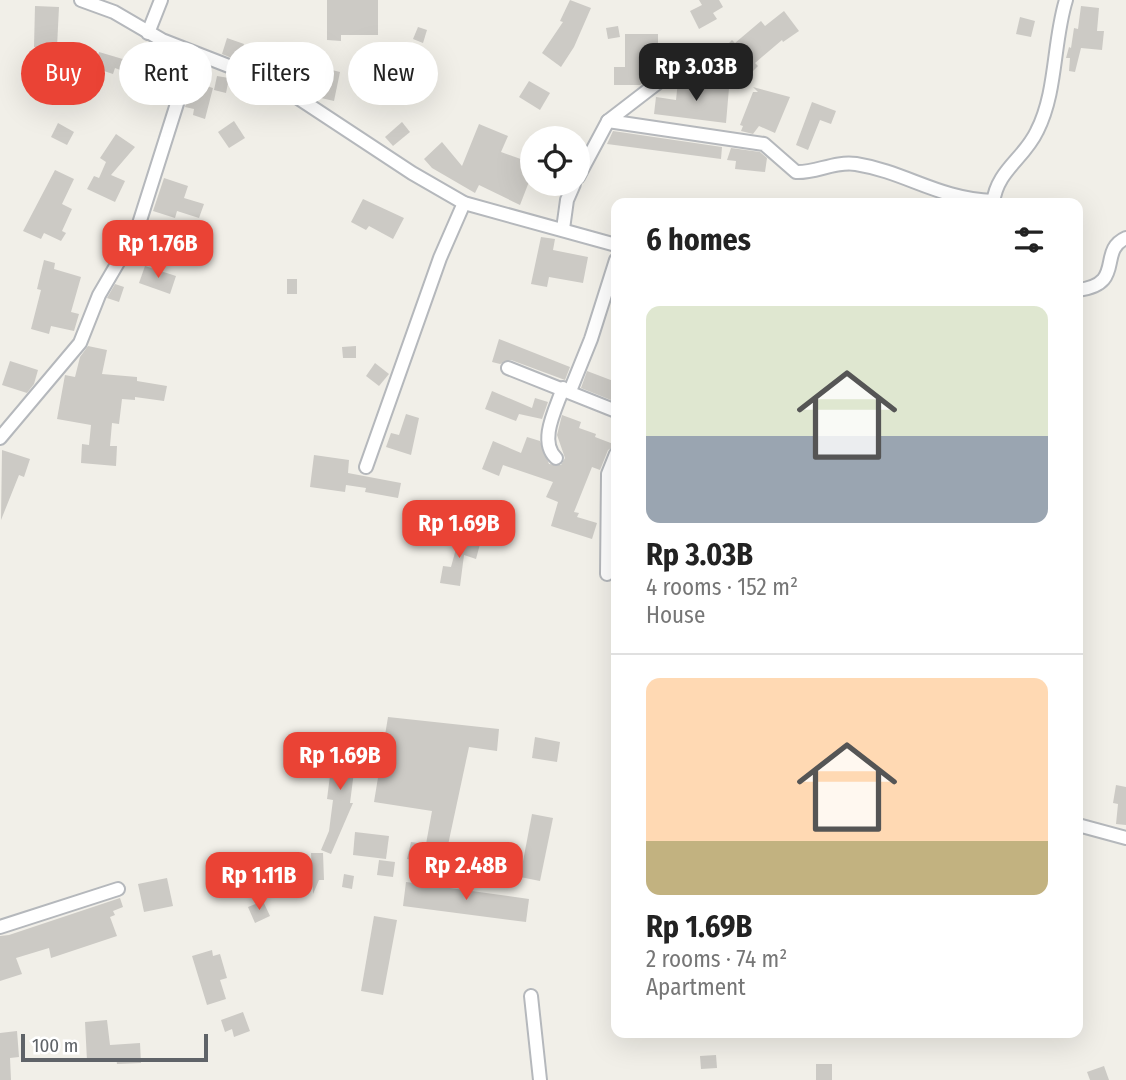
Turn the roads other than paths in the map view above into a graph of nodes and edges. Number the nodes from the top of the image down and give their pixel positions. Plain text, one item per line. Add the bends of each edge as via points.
1 (80, 0) edge
2 (161, 0) edge
3 (1066, 0) edge
4 (148, 33) junction
5 (168, 42) edge
6 (212, 60) edge
7 (686, 61) dead end
8 (177, 105) edge
9 (608, 121) junction
10 (590, 155) edge
11 (569, 196) edge
12 (955, 198) edge
13 (994, 198) edge
14 (464, 203) junction
15 (563, 229) junction
16 (1126, 238) edge
17 (611, 243) edge
18 (611, 276) edge
19 (1083, 289) edge
20 (508, 368) dead end
21 (566, 389) junction
22 (611, 409) edge
23 (0, 438) edge
24 (556, 458) dead end
25 (611, 466) edge
26 (366, 467) dead end
27 (607, 574) dead end
28 (1083, 826) edge
29 (1126, 838) edge
30 (118, 889) dead end
31 (0, 927) edge
32 (531, 996) dead end
33 (540, 1080) edge

1 - 4 street via 114,12
2 - 4 street
3 - 13 street via 1041,124 1005,170
4 - 5 street
6 - 14 street via 280,86
7 - 9 street
8 - 23 street via 137,230 99,295 80,343
9 - 10 street
9 - 12 street via 764,144 796,172 832,164 857,165
11 - 15 street
14 - 15 street
14 - 26 street
15 - 17 street
16 - 19 street via 1113,251 1108,277 1100,285
18 - 21 street via 591,339
20 - 21 street
21 - 22 street
21 - 24 street via 547,441
25 - 27 street
28 - 29 street
30 - 31 street
32 - 33 street

